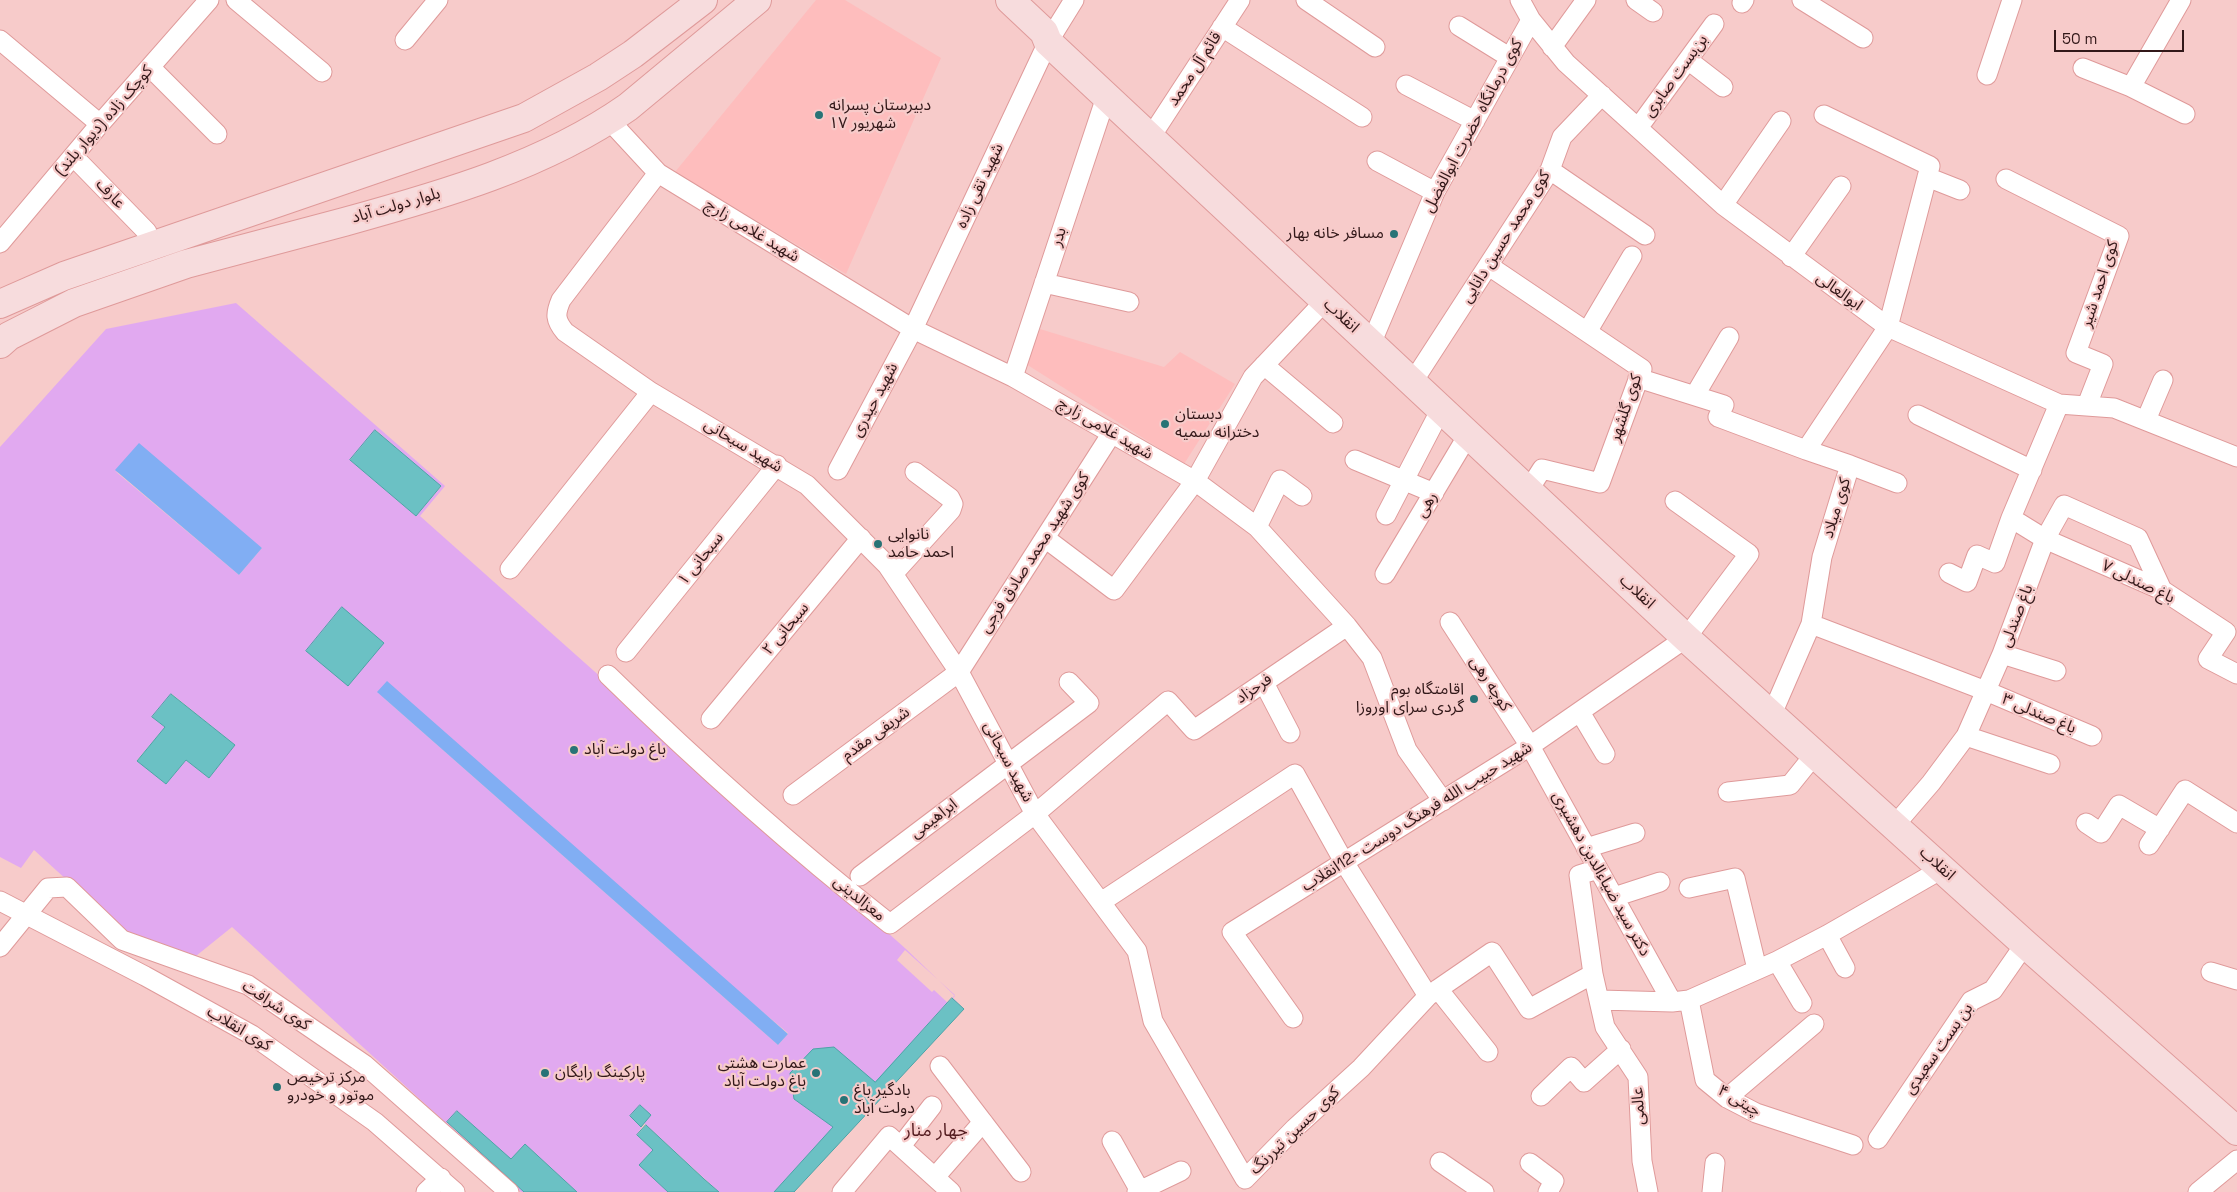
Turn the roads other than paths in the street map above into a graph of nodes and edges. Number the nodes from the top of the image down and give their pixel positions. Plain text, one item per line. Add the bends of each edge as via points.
1 (209, 0) edge
2 (236, 0) edge
3 (438, 0) edge
4 (703, 0) edge
5 (757, 0) edge
6 (989, 0) edge
7 (1010, 0) edge
8 (1074, 0) edge
9 (1240, 0) edge
10 (1306, 0) edge
11 (1520, 0) edge
12 (1586, 0) edge
13 (1636, 0) edge
14 (1802, 0) edge
15 (2012, 0) edge
16 (2181, 0) edge
17 (1653, 12) dead end
18 (1531, 20) junction
19 (1714, 24) dead end
20 (1459, 26) dead end
21 (1222, 28) junction
22 (1863, 38) dead end
23 (0, 40) edge
24 (405, 40) dead end
25 (1048, 42) junction
26 (1376, 47) dead end
27 (1552, 48) junction
28 (1509, 57) junction
29 (1688, 60) junction
30 (151, 68) junction
31 (2083, 68) dead end
32 (322, 72) dead end
33 (1987, 75) dead end
34 (598, 77) junction
35 (1406, 85) dead end
36 (1723, 87) dead end
37 (2131, 87) junction
38 (1602, 95) junction
39 (1106, 97) junction
40 (619, 114) junction
41 (2185, 114) dead end
42 (1824, 115) dead end
43 (1362, 117) dead end
44 (1475, 121) junction
45 (1781, 121) dead end
46 (100, 124) junction
47 (1638, 128) junction
48 (217, 134) dead end
49 (1150, 138) junction
50 (73, 156) junction
51 (1378, 161) dead end
52 (1550, 170) junction
53 (658, 173) junction
54 (1927, 177) junction
55 (2006, 179) dead end
56 (1840, 186) dead end
57 (1960, 190) dead end
58 (1435, 192) junction
59 (1723, 205) junction
60 (147, 232) dead end
61 (1645, 235) dead end
62 (0, 243) edge
63 (1632, 256) dead end
64 (1791, 257) junction
65 (1489, 266) junction
66 (1044, 282) junction
67 (1325, 301) junction
68 (1128, 302) dead end
69 (0, 304) edge
70 (1888, 327) junction
71 (913, 329) junction
72 (1587, 332) junction
73 (1729, 337) dead end
74 (0, 344) edge
75 (1371, 344) junction
76 (1264, 365) junction
77 (1013, 377) junction
78 (1638, 378) junction
79 (2163, 380) dead end
80 (1412, 383) junction
81 (651, 392) junction
82 (1695, 396) junction
83 (2059, 404) junction
84 (2087, 405) junction
85 (1441, 409) junction
86 (1918, 415) dead end
87 (2146, 420) junction
88 (1333, 423) dead end
89 (1112, 433) junction
90 (1468, 435) junction
91 (1806, 450) junction
92 (2237, 457) edge
93 (1355, 460) dead end
94 (777, 465) junction
95 (1850, 465) junction
96 (838, 470) dead end
97 (2032, 470) junction
98 (915, 472) dead end
99 (1404, 480) junction
100 (1195, 481) junction
101 (1897, 483) dead end
102 (1528, 491) junction
103 (1434, 493) junction
104 (1302, 496) dead end
105 (1675, 501) dead end
106 (1386, 515) dead end
107 (2011, 518) junction
108 (1258, 527) junction
109 (861, 538) junction
110 (1044, 538) junction
111 (2045, 539) junction
112 (510, 569) dead end
113 (1949, 573) dead end
114 (893, 574) junction
115 (1385, 574) dead end
116 (2162, 590) junction
117 (1450, 622) dead end
118 (1811, 624) junction
119 (1347, 626) junction
120 (1686, 638) junction
121 (626, 652) dead end
122 (2002, 654) junction
123 (2056, 671) dead end
124 (959, 672) junction
125 (2237, 674) edge
126 (608, 675) dead end
127 (1068, 682) dead end
128 (1264, 683) junction
129 (1986, 691) junction
130 (1168, 701) joint
131 (1580, 712) junction
132 (1772, 714) junction
133 (711, 719) dead end
134 (1290, 733) dead end
135 (1966, 736) junction
136 (2092, 736) dead end
137 (1530, 746) junction
138 (1605, 754) dead end
139 (1815, 754) junction
140 (1008, 762) junction
141 (2050, 764) dead end
142 (1728, 792) dead end
143 (793, 795) dead end
144 (1443, 801) junction
145 (1035, 814) junction
146 (2086, 823) dead end
147 (2237, 823) edge
148 (1894, 826) junction
149 (2160, 829) junction
150 (1635, 833) dead end
151 (2149, 845) dead end
152 (1586, 848) junction
153 (1344, 862) junction
154 (1598, 869) junction
155 (1942, 869) junction
156 (860, 876) dead end
157 (1660, 882) dead end
158 (1689, 888) dead end
159 (1614, 897) junction
160 (0, 901) edge
161 (1101, 902) junction
162 (26, 914) junction
163 (1827, 935) junction
164 (2025, 944) junction
165 (0, 946) edge
166 (1777, 961) junction
167 (1844, 968) dead end
168 (1757, 969) junction
169 (2211, 972) dead end
170 (1593, 974) junction
171 (2237, 980) edge
172 (1433, 992) junction
173 (1600, 1000) junction
174 (1680, 1001) junction
175 (1802, 1003) dead end
176 (1293, 1018) dead end
177 (1814, 1024) dead end
178 (1620, 1049) junction
179 (1488, 1052) dead end
180 (940, 1066) dead end
181 (1541, 1096) dead end
182 (1727, 1098) junction
183 (932, 1106) dead end
184 (982, 1122) junction
185 (2237, 1131) edge
186 (1878, 1139) dead end
187 (895, 1141) junction
188 (1112, 1141) dead end
189 (1853, 1145) dead end
190 (2237, 1160) edge
191 (1440, 1162) dead end
192 (1530, 1163) dead end
193 (1715, 1163) dead end
194 (1181, 1171) dead end
195 (1021, 1172) dead end
196 (441, 1178) junction
197 (935, 1178) junction
198 (1246, 1186) edge
199 (1139, 1191) edge
200 (426, 1192) edge
201 (455, 1192) edge
202 (509, 1192) edge
203 (842, 1192) edge
204 (951, 1192) edge
205 (1484, 1192) edge
206 (1548, 1192) edge
207 (1648, 1192) edge
208 (1712, 1192) edge
209 (2198, 1192) edge

1 - 30 street, کوچک زاده (دیوار بلند)
2 - 32 street
3 - 24 street
4 - 34 main road
5 - 40 main road, بلوار دولت آباد
6 - 25 main road via 1033,43
7 - 25 main road, انقلاب via 1044,32
8 - 25 street, شهید تقی زاده
9 - 21 street, قائم آل محمد
10 - 26 street
11 - 18 street, ابوالعالی
12 - 27 street
13 - 17 street
14 - 22 street
15 - 33 street
16 - 37 street
18 - 27 street, ابوالعالی
18 - 28 street, کوی درمانگاه حضرت ابوالفضل
19 - 29 street, بن‌بست صابری
20 - 28 street
21 - 43 street
21 - 49 street, قائم آل محمد
23 - 46 street
25 - 39 main road, انقلاب
25 - 71 street, شهید تقی زاده
27 - 38 street, ابوالعالی
28 - 44 street, کوی درمانگاه حضرت ابوالفضل
29 - 36 street
29 - 47 street, بن‌بست صابری
30 - 46 street, کوچک زاده (دیوار بلند)
30 - 48 street
31 - 37 street
34 - 40 main road via 616,76 628,84 631,98
34 - 69 main road via 524,118 64,276
35 - 44 street
37 - 41 street
38 - 47 street, ابوالعالی
38 - 52 street, کوی محمد حسین دانایی via 1562,137
39 - 49 main road, انقلاب
39 - 66 street, بدر
40 - 53 street
40 - 74 main road, بلوار دولت آباد via 531,162 420,201 186,264 74,302 9,336
42 - 54 street via 1930,166
44 - 58 street, کوی درمانگاه حضرت ابوالفضل
45 - 59 street
46 - 50 street, کوچک زاده (دیوار بلند)
47 - 59 street, ابوالعالی
49 - 67 main road, انقلاب
50 - 60 street, عارف
50 - 62 street, کوچک زاده (دیوار بلند)
51 - 58 street
52 - 61 street
52 - 65 street, کوی محمد حسین دانایی
53 - 71 street, شهید غلامی زارچ
53 - 81 street, شهید سبحانی via 561,300 556,312 557,322 565,332
54 - 57 street
54 - 70 street
55 - 84 street, کوی احمد شیر via 2119,236 2076,353 2103,364
56 - 64 street
58 - 75 street, کوی درمانگاه حضرت ابوالفضل
59 - 64 street, ابوالعالی
63 - 72 street
64 - 70 street, ابوالعالی
65 - 72 street, کوی گلشهر
65 - 80 street, کوی محمد حسین دانایی
66 - 68 street
66 - 77 street, بدر
67 - 75 main road, انقلاب
67 - 76 street
70 - 83 street, ابوالعالی
70 - 91 street
71 - 77 street, شهید غلامی زارچ
71 - 96 street, شهید حیدری
72 - 78 street, کوی گلشهر via 1642,369
73 - 82 street
75 - 80 main road, انقلاب
76 - 88 street
76 - 100 street via 1252,377
77 - 89 street, شهید غلامی زارچ
78 - 82 street
78 - 102 street, کوی گلشهر via 1600,483 1542,469
79 - 87 street
80 - 85 main road, انقلاب
81 - 94 street, شهید سبحانی
81 - 112 street
82 - 91 street, کوی میلاد via 1724,405 1718,418
83 - 84 street, ابوالعالی
83 - 97 street
84 - 87 street, ابوالعالی via 2114,408
85 - 90 main road, انقلاب
85 - 99 street
86 - 97 street
87 - 92 street, ابوالعالی
89 - 100 street, شهید غلامی زارچ
89 - 110 street, کوی شهید محمد صادق فرجی
90 - 102 main road, انقلاب
90 - 103 street, رهی
91 - 95 street, کوی میلاد
93 - 99 street
94 - 109 street, شهید سبحانی via 807,485
94 - 121 street, سبحانی ۱
95 - 101 street
95 - 118 street, کوی میلاد via 1822,557
97 - 107 street
98 - 114 street via 950,498 953,504
99 - 103 street
99 - 106 street
100 - 108 street, شهید غلامی زارچ
100 - 110 street via 1114,590
102 - 120 main road, انقلاب
103 - 115 street, رهی
104 - 108 street via 1280,480
105 - 120 street, شهید حبیب الله فرهنگ دوست -12انقلاب via 1749,554
107 - 111 street
107 - 113 street via 1995,562 1977,555 1967,582
108 - 119 street, شهید غلامی زارچ
109 - 114 street, شهید سبحانی
109 - 133 street, سبحانی ۲
110 - 124 street, کوی شهید محمد صادق فرجی
111 - 116 street, باغ صندلی ۷
111 - 116 street, باغ صندلی via 2064,506 2130,534 2138,538
111 - 122 street, باغ صندلی
114 - 124 street, شهید سبحانی
116 - 125 street, باغ صندلی ۷ via 2226,632 2208,659
117 - 137 street, کوچه رهی
118 - 129 street
118 - 132 street, کوی میلاد
119 - 128 street, فرحزاد
119 - 144 street, شهید غلامی زارچ via 1372,658 1407,750
120 - 131 street, شهید حبیب الله فرهنگ دوست -12انقلاب
120 - 132 main road, انقلاب
122 - 123 street
122 - 129 street, باغ صندلی
124 - 140 street, شهید سبحانی
124 - 143 street, شریفی مقدم
126 - 145 street, معزالدینی via 682,748 890,924
127 - 140 street, ابراهیمی via 1089,703
128 - 130 street, فرحزاد via 1194,730
128 - 134 street
129 - 135 street, باغ صندلی
129 - 136 street, باغ صندلی ۳
130 - 145 street, معزالدینی
131 - 137 street, شهید حبیب الله فرهنگ دوست -12انقلاب
131 - 138 street
132 - 139 main road, انقلاب
135 - 141 street
135 - 148 street, باغ صندلی
137 - 144 street, شهید حبیب الله فرهنگ دوست -12انقلاب
137 - 152 street, دکتر سید ضیاءالدین دهشیری
139 - 142 street via 1790,785
139 - 148 main road, انقلاب
140 - 145 street, شهید سبحانی
140 - 156 street, ابراهیمی
144 - 153 street, شهید حبیب الله فرهنگ دوست -12انقلاب
145 - 161 street, کوی حسین تیررنگ
146 - 149 street via 2101,833 2119,805
147 - 149 street via 2185,790
148 - 155 main road, انقلاب
149 - 151 street
150 - 152 street
152 - 154 street, دکتر سید ضیاءالدین دهشیری
153 - 161 street via 1295,774
153 - 172 street
153 - 176 street, شهید حبیب الله فرهنگ دوست -12انقلاب via 1232,932
154 - 159 street, دکتر سید ضیاءالدین دهشیری
154 - 170 street via 1579,875
155 - 163 street
155 - 164 main road, انقلاب
157 - 159 street
158 - 168 street via 1735,878
159 - 174 street, دکتر سید ضیاءالدین دهشیری
160 - 162 street, کوی انقلاب
161 - 198 street, کوی حسین تیررنگ via 1137,951 1153,1021
162 - 165 street, کوی شرافت
162 - 196 street, کوی انقلاب via 252,1035 375,1122
162 - 202 street, کوی شرافت via 48,888 67,887 122,940 248,985 365,1065
163 - 166 street
163 - 167 street
164 - 185 main road, انقلاب
164 - 186 street, بن بست سعیدی via 1993,990 1971,1000
166 - 168 street
166 - 175 street
168 - 174 street
169 - 171 street
170 - 172 street, کوی حسین تیررنگ via 1529,1009 1492,952
170 - 173 street
172 - 179 street
172 - 198 street, کوی حسین تیررنگ via 1361,1068 1295,1128
173 - 174 street
173 - 178 street, عالمی via 1605,1027
174 - 182 street, چیتی ۴ via 1705,1080
177 - 182 street
178 - 181 street via 1584,1082 1571,1067
178 - 207 street, عالمی via 1638,1077 1642,1161
180 - 184 street
182 - 189 street, چیتی ۴ via 1756,1114
183 - 187 street
184 - 195 street
184 - 197 street
187 - 197 street
187 - 203 street
188 - 199 street
190 - 209 street
191 - 205 street
192 - 206 street via 1554,1181
193 - 208 street
194 - 199 street
196 - 200 street
196 - 201 street, کوی انقلاب
197 - 204 street

